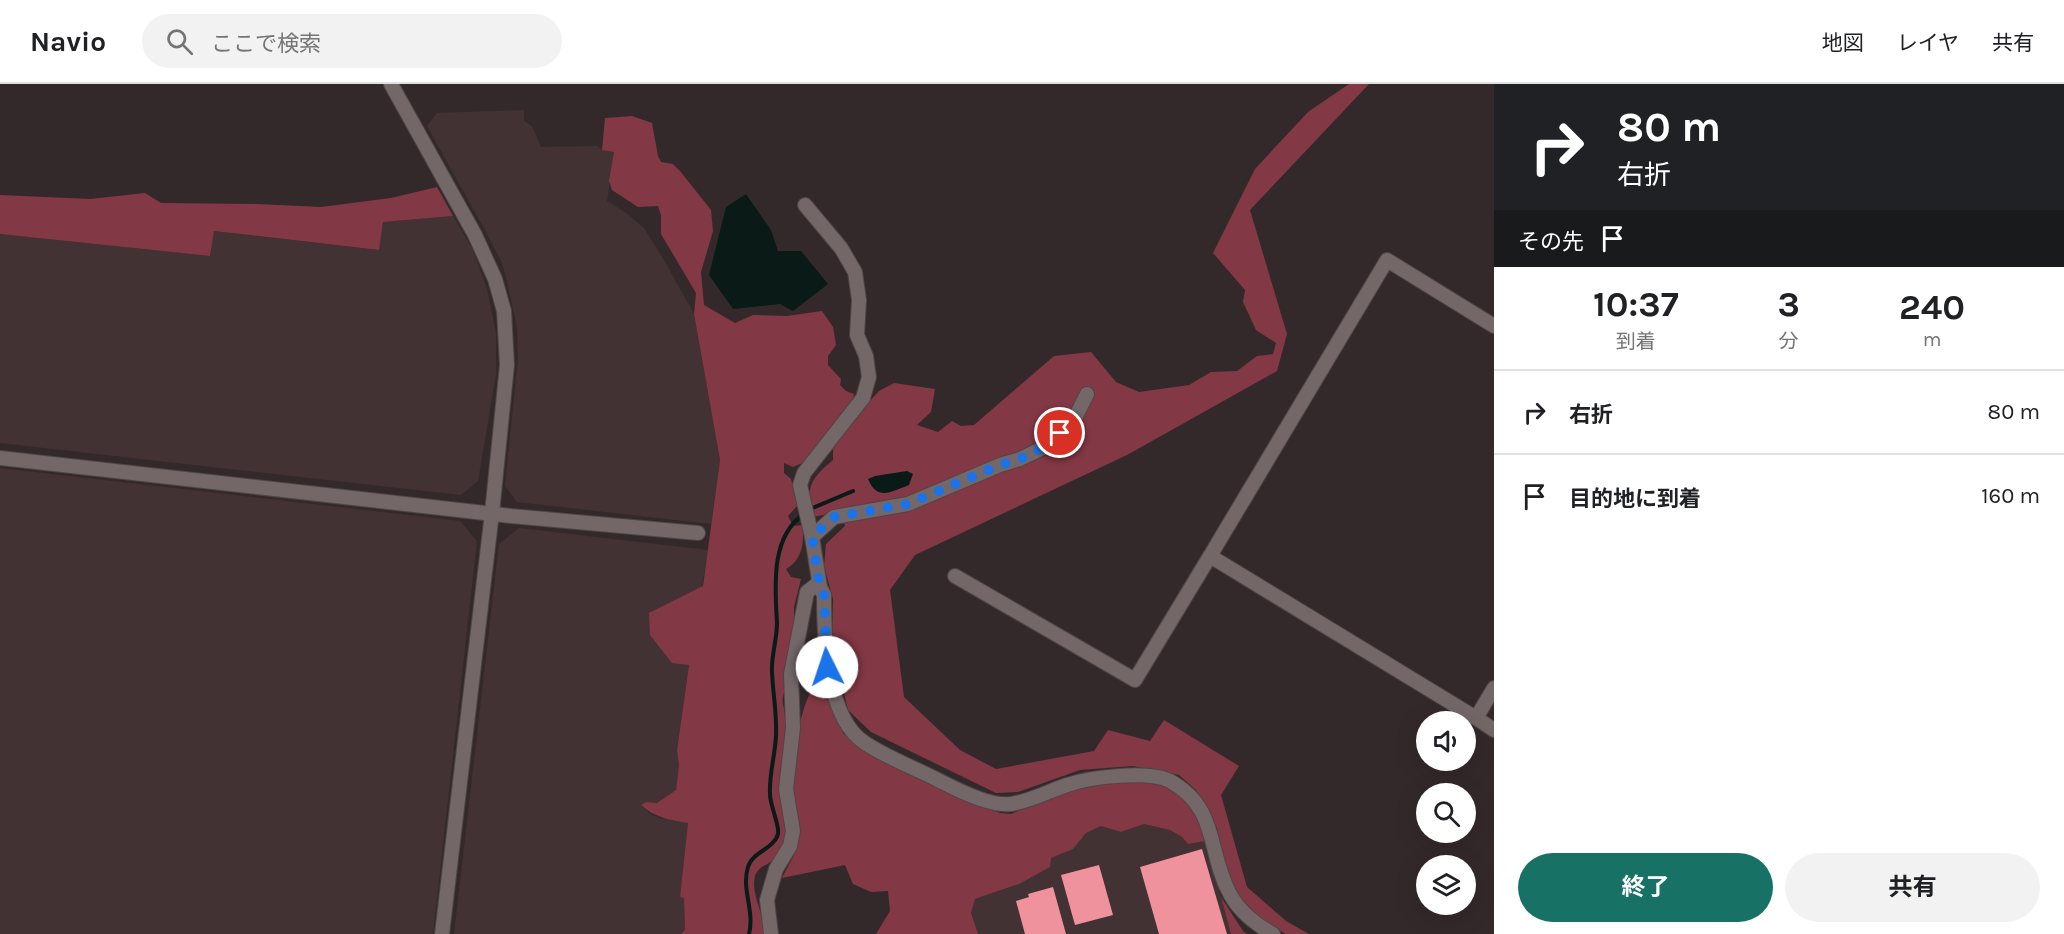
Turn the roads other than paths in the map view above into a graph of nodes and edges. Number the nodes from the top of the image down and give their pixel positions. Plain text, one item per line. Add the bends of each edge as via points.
1 (391, 84) edge
2 (805, 205) dead end
3 (1494, 326) edge
4 (1087, 394) dead end
5 (0, 458) edge
6 (492, 513) junction
7 (698, 533) dead end
8 (812, 537) junction
9 (1210, 556) junction
10 (955, 576) dead end
11 (820, 587) junction
12 (1494, 688) edge
13 (1465, 711) edge
14 (1476, 718) joint
15 (1494, 730) edge
16 (442, 934) edge
17 (771, 934) edge
18 (1273, 934) edge

1 - 6 street via 475,235 504,310 507,365
2 - 8 street via 841,248 855,272 859,300 857,335 869,377 863,398 804,473 800,485
3 - 9 street via 1387,260
4 - 8 street via 1074,420 1047,446 908,504 834,517
5 - 6 street
6 - 7 street
6 - 16 street
8 - 11 street
9 - 10 street via 1135,680
9 - 13 street
11 - 17 street via 816,585 807,592 791,674 793,728 786,789 793,831 767,900
11 - 18 street via 824,595 827,667 848,728 864,743 991,803 1011,804 1069,784 1118,776 1153,775 1170,781 1196,801 1209,825 1231,897
12 - 14 street
14 - 15 street

